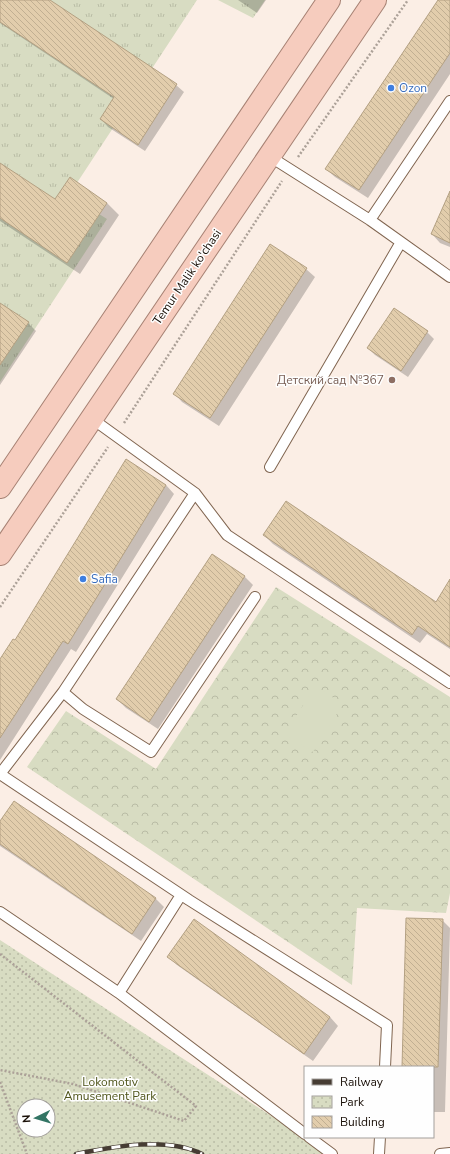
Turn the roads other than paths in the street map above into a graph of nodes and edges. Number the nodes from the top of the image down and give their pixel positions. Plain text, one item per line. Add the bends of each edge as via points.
1 (329, 0) edge
2 (374, 0) edge
3 (450, 101) edge
4 (269, 156) junction
5 (370, 220) junction
6 (401, 242) junction
7 (450, 276) edge
8 (91, 418) junction
9 (270, 467) dead end
10 (0, 487) edge
11 (195, 493) junction
12 (4, 540) edge
13 (255, 597) dead end
14 (450, 683) edge
15 (63, 692) junction
16 (0, 774) edge
17 (181, 895) junction
18 (0, 912) edge
19 (119, 993) junction
20 (385, 1066) edge
21 (304, 1133) edge
22 (310, 1138) edge
23 (380, 1138) edge
24 (450, 1153) edge
25 (332, 1154) edge
26 (379, 1154) edge
27 (440, 1154) edge

1 - 10 highway
2 - 4 highway, Temur Malik ko'chasi
3 - 5 lane
4 - 5 lane
4 - 8 highway, Temur Malik ko'chasi
5 - 6 lane
6 - 7 lane
6 - 9 lane
8 - 11 lane
8 - 12 highway, Temur Malik ko'chasi
11 - 14 lane via 227,535
11 - 15 lane
13 - 15 lane via 151,752 83,709
15 - 16 lane
16 - 17 lane
17 - 19 lane
17 - 20 lane via 387,1025
18 - 19 lane
19 - 21 lane
22 - 25 lane
23 - 26 lane
24 - 27 lane

